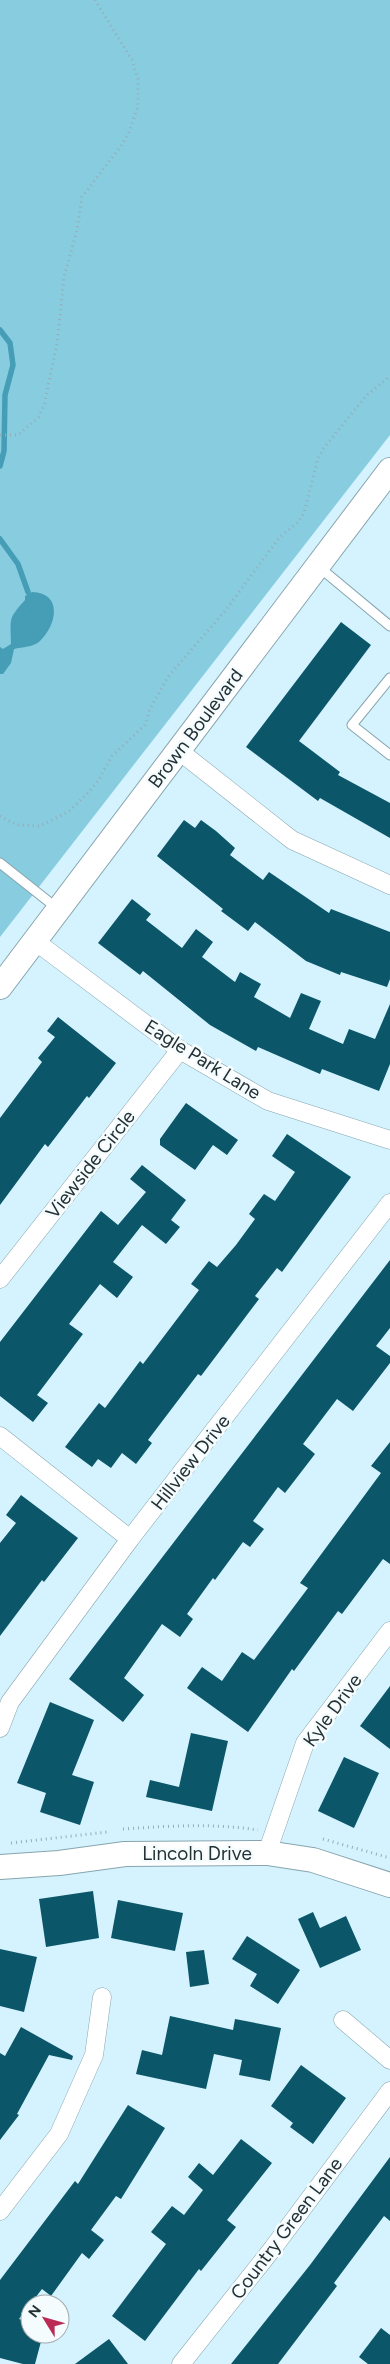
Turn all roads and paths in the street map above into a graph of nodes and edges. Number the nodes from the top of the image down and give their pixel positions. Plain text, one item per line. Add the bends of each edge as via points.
1 (96, 0) edge
2 (390, 376) edge
3 (0, 435) edge
4 (390, 470) edge
5 (318, 566) junction
6 (390, 626) edge
7 (390, 678) edge
8 (178, 750) junction
9 (390, 754) edge
10 (0, 816) edge
11 (0, 863) edge
12 (390, 885) edge
13 (58, 909) junction
14 (35, 941) junction
15 (0, 986) edge
16 (180, 1050) junction
17 (390, 1140) edge
18 (390, 1203) edge
19 (0, 1279) edge
20 (0, 1436) edge
21 (130, 1539) junction
22 (390, 1631) edge
23 (0, 1728) edge
24 (123, 1830) dead end
25 (259, 1830) dead end
26 (107, 1832) dead end
27 (320, 1839) dead end
28 (10, 1843) dead end
29 (268, 1853) junction
30 (390, 1858) edge
31 (0, 1867) edge
32 (390, 1885) edge
33 (102, 1997) dead end
34 (343, 2020) dead end
35 (390, 2060) edge
36 (390, 2091) edge
37 (0, 2211) edge
38 (181, 2364) edge

1 - 3 path via 132,60 138,79 138,106 129,132 82,197 79,206 77,230 64,277 57,344 39,417 18,435
2 - 10 path via 366,396 318,458 304,514 273,546 225,611 168,677 145,725 112,756 86,795 68,812 40,826 17,825
4 - 5 street, Brown Boulevard
5 - 6 lane
5 - 8 street, Brown Boulevard
7 - 9 lane via 352,725
8 - 12 street via 292,840
8 - 13 street, Brown Boulevard
11 - 13 lane
13 - 14 street, Brown Boulevard
14 - 15 street, Brown Boulevard
14 - 16 street, Eagle Park Lane
16 - 17 street, Eagle Park Lane via 268,1101
16 - 19 street, Viewside Circle
18 - 21 street, Hillview Drive
20 - 21 street
21 - 23 street, Hillview Drive via 10,1702
22 - 29 street, Kyle Drive via 305,1744
24 - 25 path via 229,1825
26 - 28 path
27 - 30 path
29 - 31 street, Lincoln Drive via 125,1854
29 - 32 street, Lincoln Drive via 313,1860
33 - 37 street via 94,2055 59,2134
34 - 35 street
36 - 38 street, Country Green Lane via 273,2248

